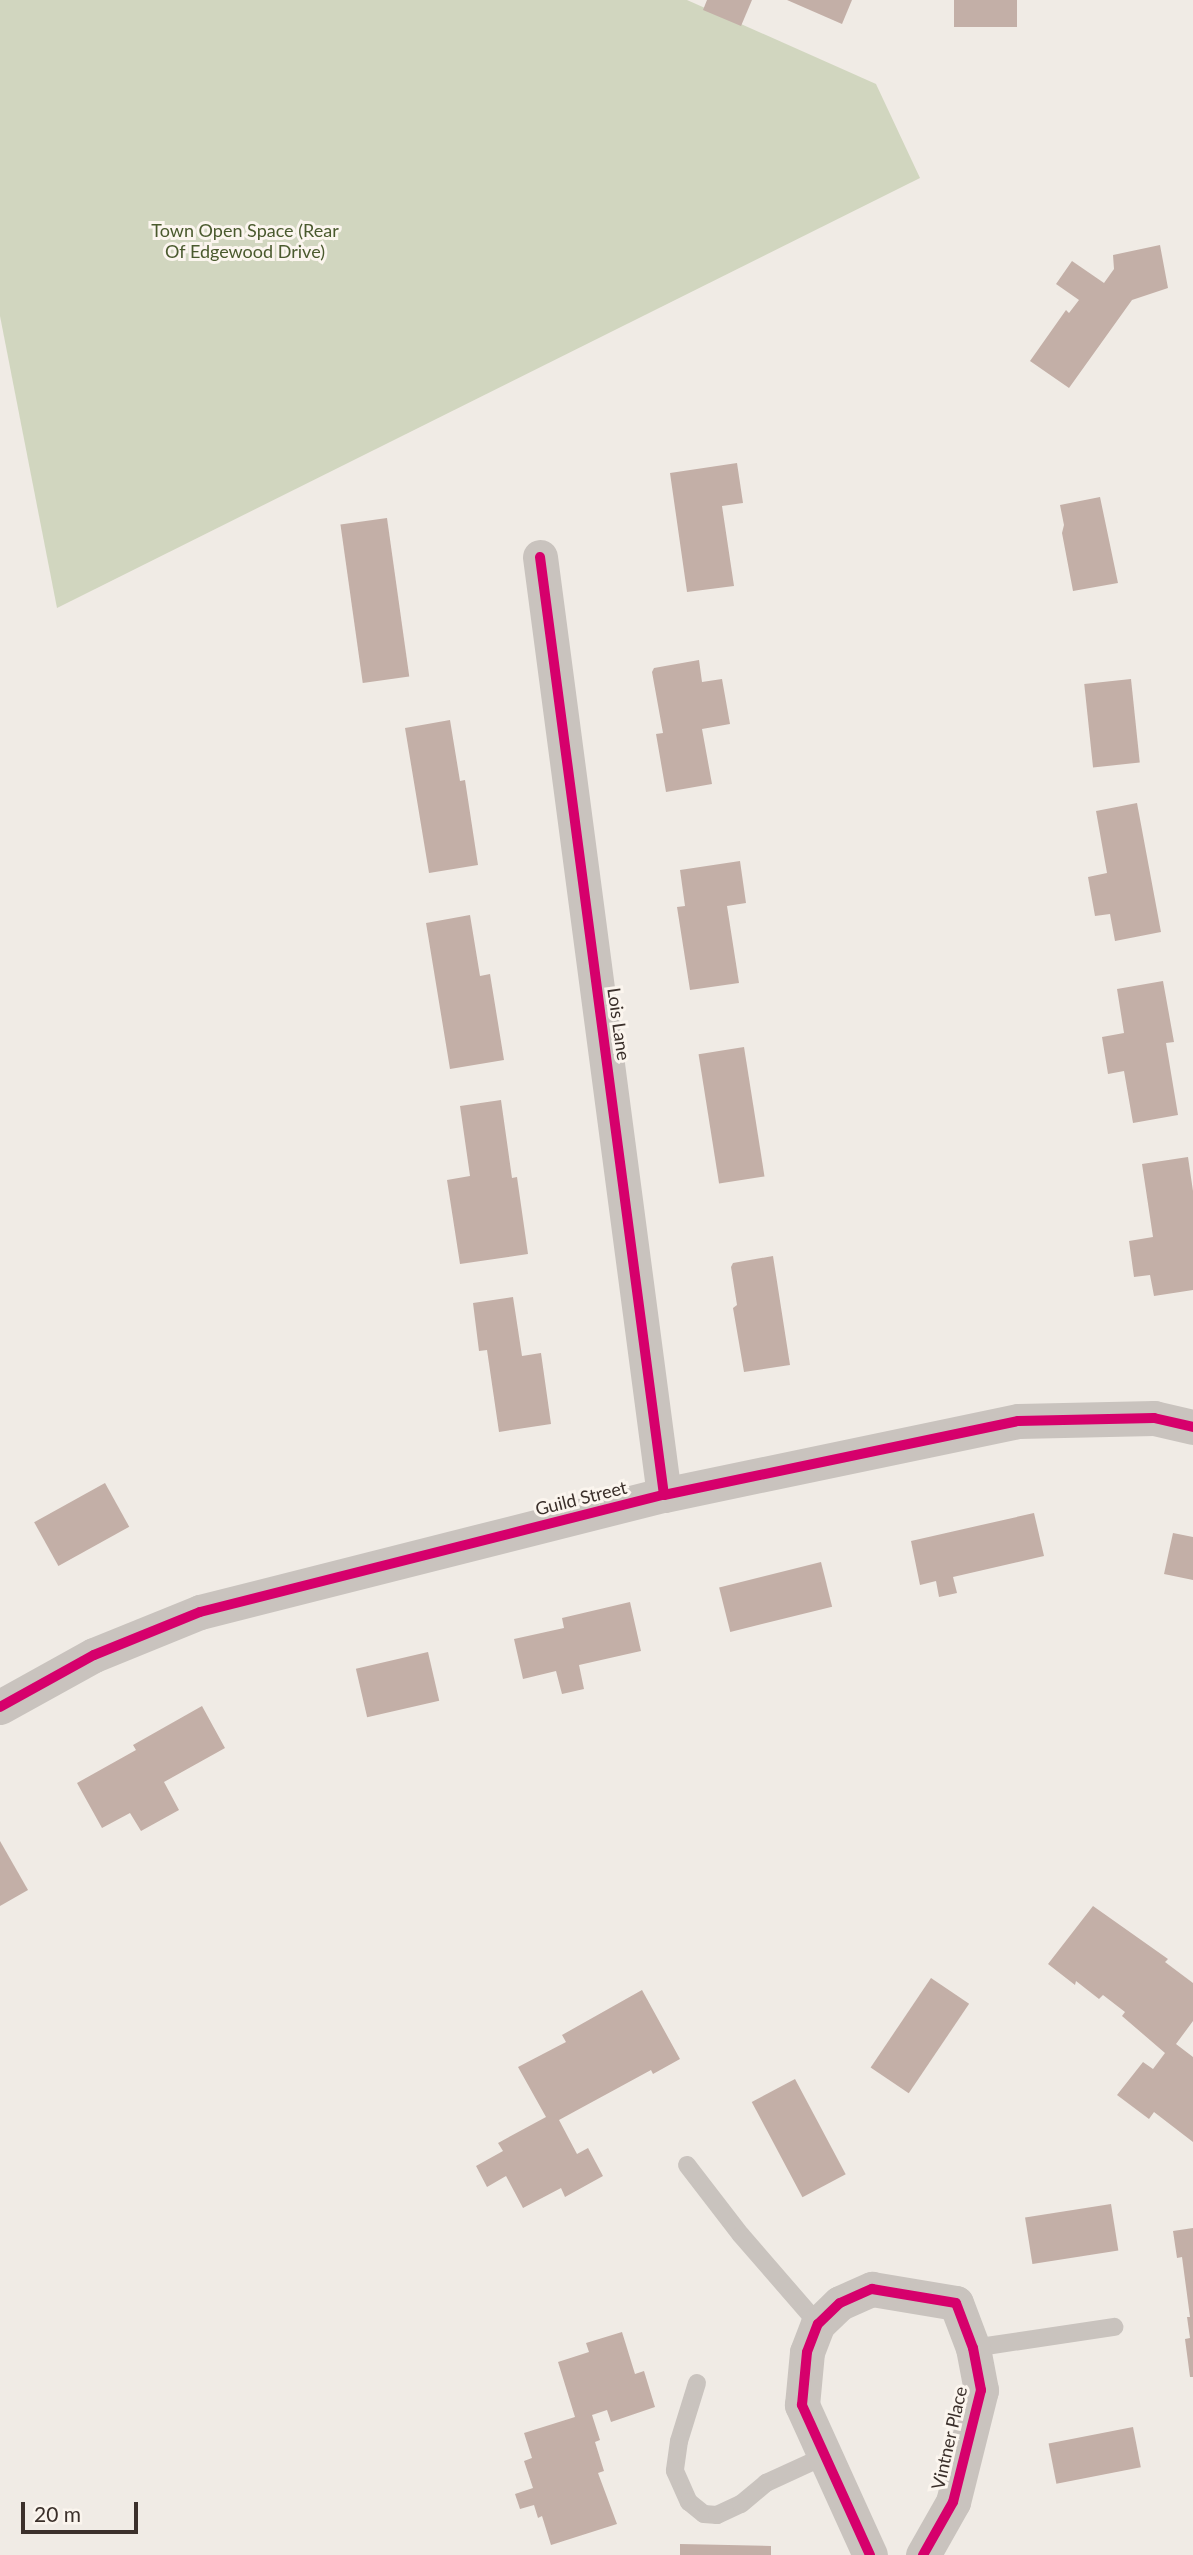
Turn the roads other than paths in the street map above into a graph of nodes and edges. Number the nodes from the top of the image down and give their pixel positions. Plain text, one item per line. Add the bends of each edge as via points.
1 (540, 558) dead end
2 (1193, 1427) edge
3 (664, 1495) junction
4 (0, 1707) edge
5 (687, 2165) dead end
6 (818, 2324) junction
7 (1114, 2327) dead end
8 (973, 2348) junction
9 (697, 2383) dead end
10 (825, 2456) junction
11 (870, 2555) edge
12 (923, 2555) edge

1 - 3 street, Lois Lane
2 - 3 street, Guild Street via 1154,1418 1018,1421
3 - 4 street, Guild Street via 200,1612 94,1655
5 - 6 lane
6 - 8 street, Vintner Place via 840,2303 872,2289 956,2303
6 - 10 street, Vintner Place via 807,2352 802,2405
7 - 8 lane
8 - 12 street, Vintner Place via 981,2390 953,2502
9 - 10 lane via 675,2471 689,2502 704,2514 717,2515 741,2504 766,2483
10 - 11 street, Vintner Place

